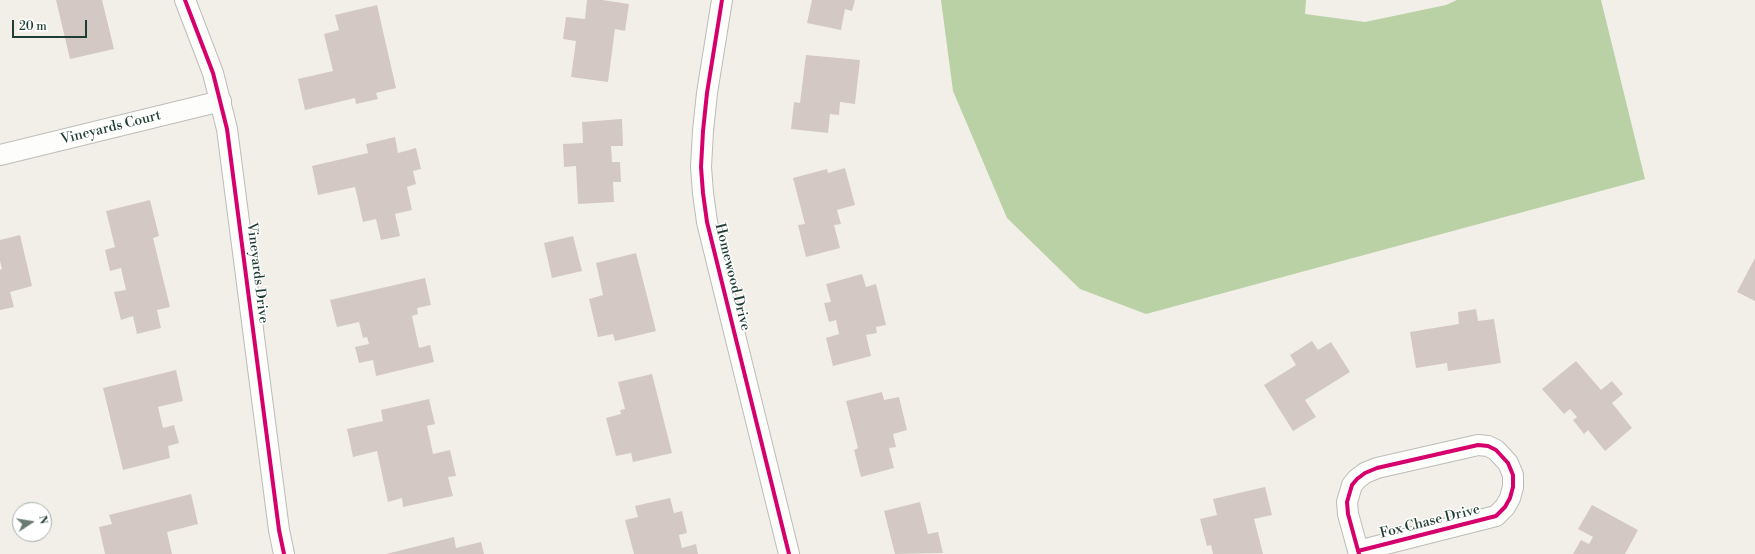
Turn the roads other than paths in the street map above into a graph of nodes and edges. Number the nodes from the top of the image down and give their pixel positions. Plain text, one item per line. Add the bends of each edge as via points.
1 (184, 0) edge
2 (722, 0) edge
3 (221, 101) junction
4 (0, 155) edge
5 (1359, 552) edge
6 (284, 554) edge
7 (789, 554) edge

1 - 3 street, Vineyards Drive via 213,73
2 - 7 street, Homewood Drive via 703,131 703,193 707,222
3 - 4 street, Vineyards Court
3 - 6 street, Vineyards Drive via 233,168
5 - 5 street, Fox Chase Drive via 1496,516 1505,507 1513,487 1513,475 1508,463 1496,450 1478,445 1365,473 1352,485 1347,502

